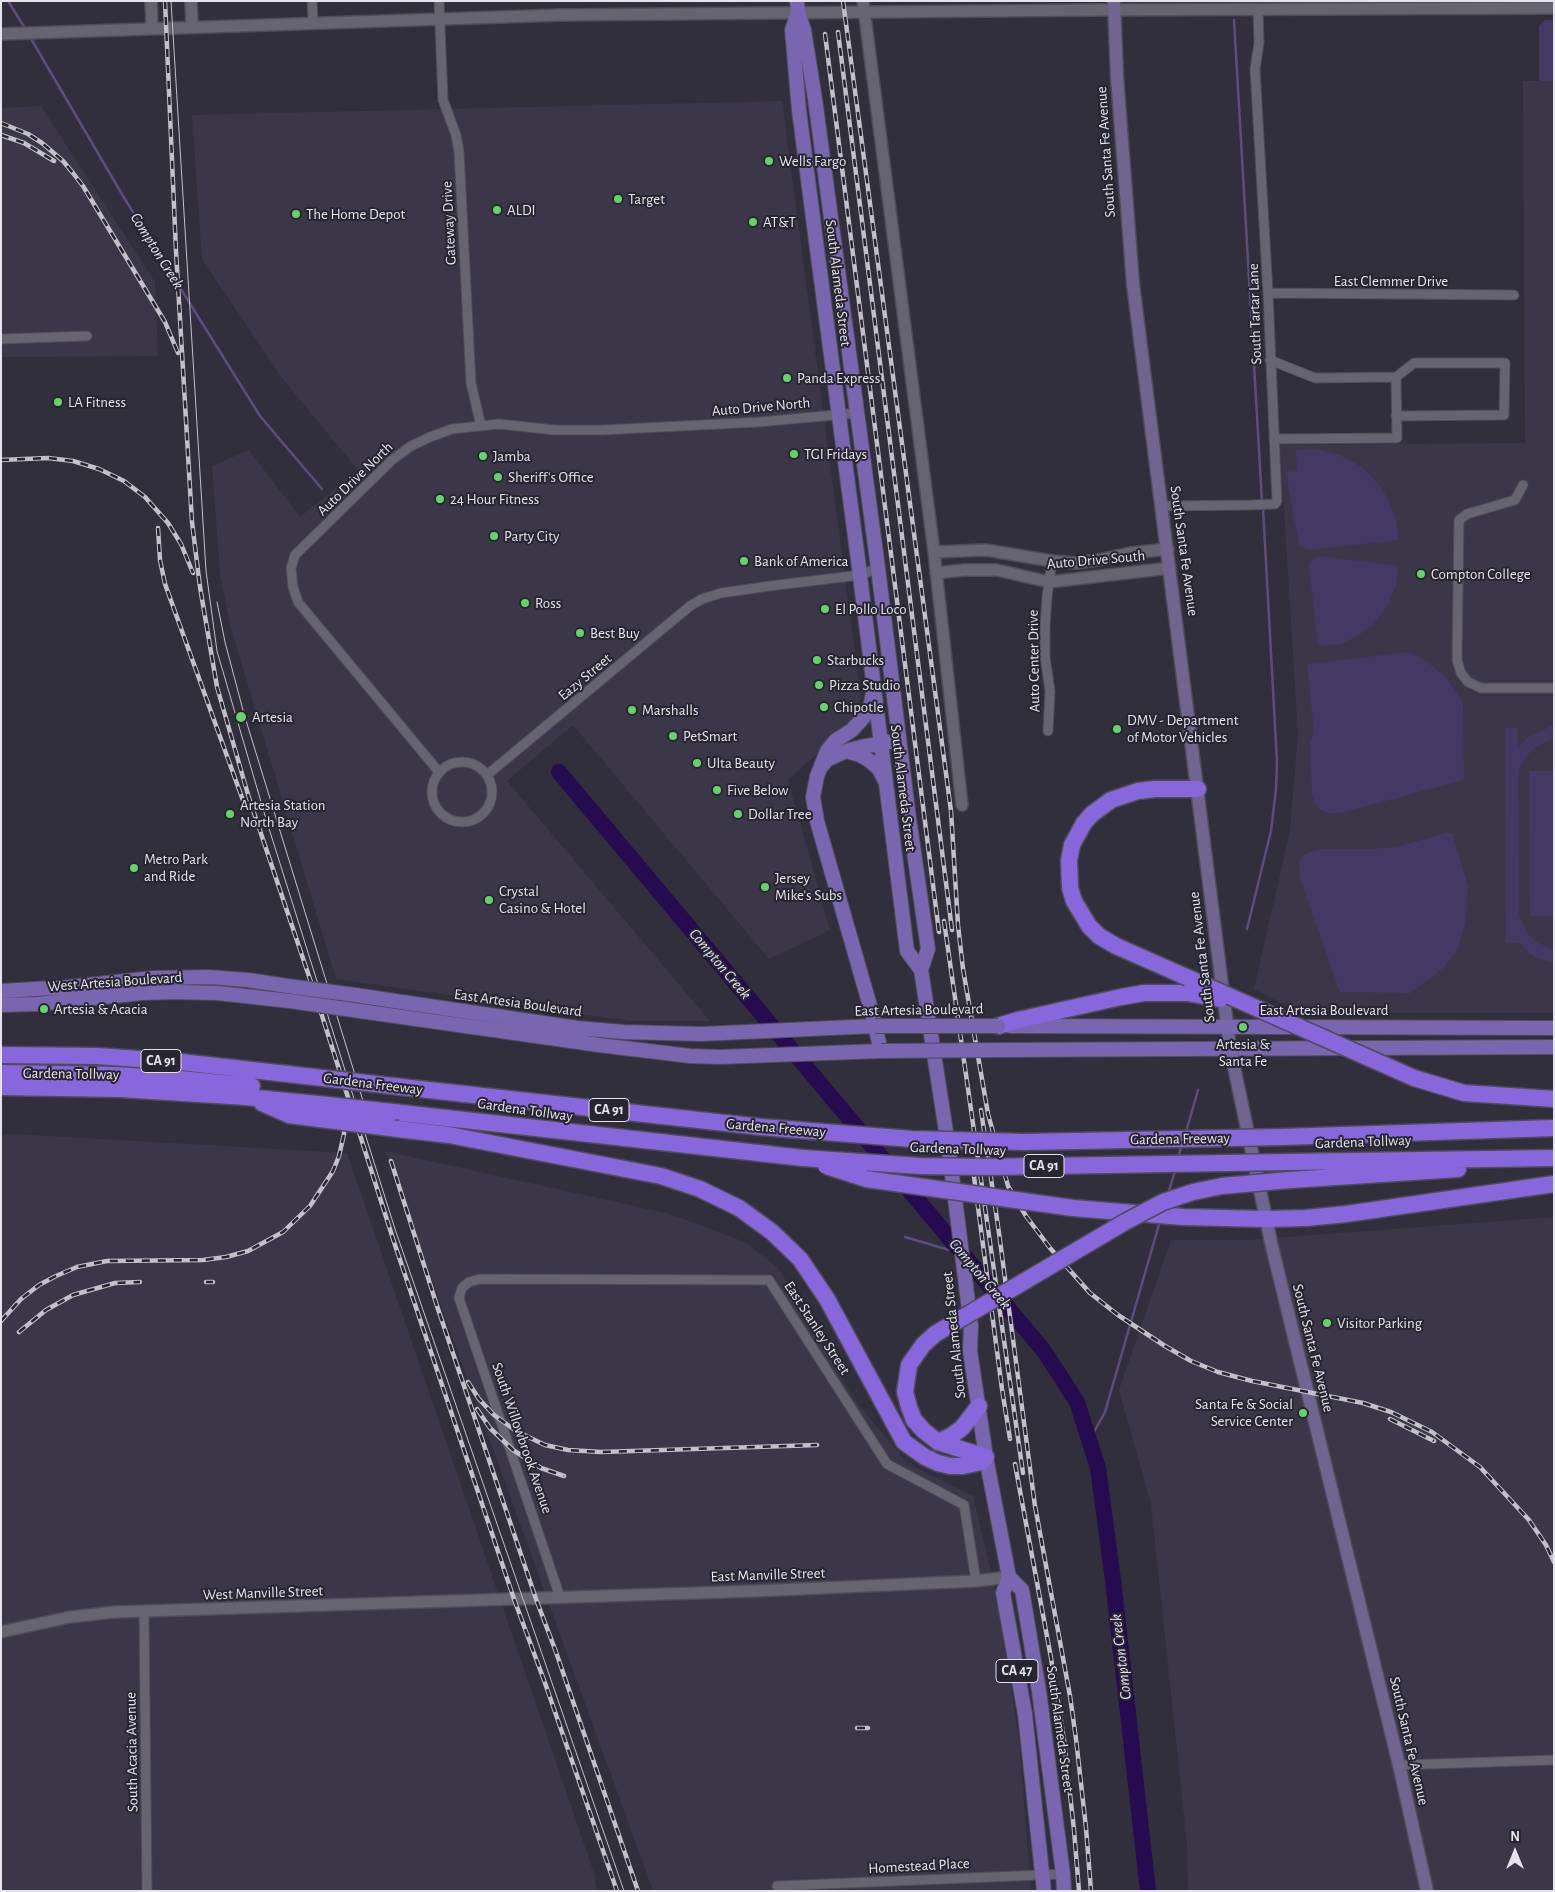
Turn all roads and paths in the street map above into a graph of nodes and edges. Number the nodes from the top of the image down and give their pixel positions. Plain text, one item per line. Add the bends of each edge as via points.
1 (151, 1) edge
2 (190, 1) edge
3 (312, 1) edge
4 (439, 1) edge
5 (1318, 5) edge
6 (1433, 5) edge
7 (863, 6) edge
8 (1114, 6) edge
9 (1553, 6) edge
10 (797, 7) edge
11 (1258, 10) junction
12 (440, 18) junction
13 (313, 23) junction
14 (192, 27) junction
15 (152, 28) junction
16 (4, 33) edge
17 (1268, 293) junction
18 (1514, 295) dead end
19 (88, 336) dead end
20 (1, 339) edge
21 (1270, 360) junction
22 (1396, 378) junction
23 (857, 413) junction
24 (839, 414) junction
25 (1396, 416) junction
26 (481, 426) junction
27 (1274, 439) junction
28 (1523, 485) dead end
29 (1162, 506) junction
30 (1168, 549) junction
31 (934, 552) junction
32 (1052, 561) junction
33 (878, 568) junction
34 (1170, 568) junction
35 (936, 573) junction
36 (860, 575) junction
37 (1049, 582) junction
38 (874, 687) junction
39 (1554, 688) edge
40 (1048, 731) dead end
41 (900, 740) junction
42 (881, 743) junction
43 (846, 751) junction
44 (821, 768) junction
45 (439, 772) junction
46 (487, 775) junction
47 (887, 784) junction
48 (1198, 789) junction
49 (962, 805) dead end
50 (921, 970) junction
51 (288, 986) joint
52 (1, 991) edge
53 (290, 1001) joint
54 (1, 1005) edge
55 (435, 1007) junction
56 (1256, 1009) junction
57 (874, 1020) junction
58 (435, 1022) junction
59 (998, 1026) junction
60 (1226, 1026) junction
61 (1554, 1028) edge
62 (596, 1030) junction
63 (596, 1044) junction
64 (1554, 1047) edge
65 (1230, 1048) junction
66 (881, 1051) junction
67 (5, 1055) edge
68 (5, 1080) edge
69 (317, 1098) junction
70 (1554, 1099) edge
71 (392, 1100) junction
72 (1554, 1128) edge
73 (1554, 1137) edge
74 (1283, 1141) junction
75 (674, 1144) joint
76 (802, 1158) junction
77 (1554, 1160) edge
78 (1554, 1184) edge
79 (1265, 1219) junction
80 (462, 1288) joint
81 (979, 1406) junction
82 (938, 1442) junction
83 (986, 1457) junction
84 (1009, 1577) junction
85 (976, 1581) junction
86 (560, 1597) junction
87 (528, 1600) joint
88 (144, 1612) junction
89 (1, 1632) edge
90 (1554, 1760) edge
91 (1399, 1765) junction
92 (1044, 1874) junction
93 (1063, 1874) junction
94 (777, 1886) dead end
95 (147, 1891) edge
96 (1044, 1891) edge
97 (1064, 1891) edge
98 (1427, 1891) edge

1 - 15 street
2 - 14 street
3 - 13 street
4 - 12 street, Gateway Drive
5 - 6 street
5 - 11 street
6 - 9 street
7 - 8 street
7 - 10 street
7 - 31 street
8 - 11 street
8 - 29 main road, South Santa Fe Avenue via 1133,284
10 - 12 street
10 - 23 main road, South Alameda Street via 815,99
10 - 24 main road, South Alameda Street via 792,30 799,110
11 - 17 street, South Tartar Lane via 1259,43 1255,69
12 - 13 street
12 - 26 street, Gateway Drive via 443,100 459,152 471,383
13 - 14 street
14 - 15 street
15 - 16 street
17 - 18 street, East Clemmer Drive
17 - 21 street, South Tartar Lane
19 - 20 street
21 - 22 street via 1314,378
21 - 27 street, South Tartar Lane
22 - 25 street
22 - 25 street via 1414,363 1505,363 1504,414
23 - 24 street, Auto Drive North
23 - 33 main road, South Alameda Street
24 - 26 street, Auto Drive North via 759,422 603,430 555,430 499,424
24 - 36 main road, South Alameda Street
25 - 27 street via 1397,438
26 - 45 street, Auto Drive North via 452,429 430,436 392,460 295,555 292,568 298,602
27 - 29 street, South Tartar Lane via 1275,504
28 - 39 street via 1514,500 1467,514 1460,520 1457,660 1468,682 1481,688
29 - 30 main road, South Santa Fe Avenue
30 - 32 street, Auto Drive South via 1098,560
30 - 34 main road, South Santa Fe Avenue
31 - 32 street, Auto Drive South via 986,550
31 - 35 street
32 - 37 street, Auto Center Drive
33 - 36 street, Eazy Street
33 - 41 main road, South Alameda Street
34 - 37 street, Auto Drive South
34 - 48 main road, South Santa Fe Avenue
35 - 37 street, Auto Drive South via 997,570
35 - 49 street
36 - 38 main road, South Alameda Street
36 - 46 street, Eazy Street via 721,593 702,599
37 - 40 street, Auto Center Drive via 1045,627 1050,691
38 - 42 main road, South Alameda Street
38 - 44 main road via 871,704 863,718 835,741
41 - 42 main road
41 - 50 main road, South Alameda Street via 928,949
42 - 43 main road
42 - 47 main road, South Alameda Street
43 - 44 main road via 827,760
43 - 47 main road via 870,761
44 - 57 main road via 814,787 814,810
45 - 46 street via 453,763 464,762 480,767
45 - 46 street via 432,790 437,808 446,817 465,822 477,818 487,809 492,792
47 - 50 main road, South Alameda Street via 907,951
48 - 56 highway, bridge via 1155,789 1130,793 1111,800 1092,814 1072,845 1070,888 1077,907 1099,936
48 - 60 main road, South Santa Fe Avenue
50 - 81 main road, South Alameda Street, bridge via 949,1151 971,1326 970,1351
51 - 52 main road, West Artesia Boulevard via 209,977 152,978
51 - 55 main road, East Artesia Boulevard, bridge
53 - 54 main road, West Artesia Boulevard via 176,992
53 - 58 main road, East Artesia Boulevard, bridge
55 - 58 main road
55 - 62 main road, East Artesia Boulevard
56 - 59 highway, bridge via 1187,993 1144,993
56 - 70 highway, bridge via 1414,1078 1464,1093
57 - 59 main road, East Artesia Boulevard, bridge
57 - 62 main road, East Artesia Boulevard via 701,1034
57 - 66 main road
58 - 63 main road, East Artesia Boulevard
59 - 60 main road, East Artesia Boulevard
60 - 61 main road, East Artesia Boulevard
60 - 65 main road, South Santa Fe Avenue
62 - 63 main road
63 - 66 main road, East Artesia Boulevard via 720,1057
64 - 65 main road, East Artesia Boulevard
65 - 66 main road, East Artesia Boulevard, bridge
65 - 79 main road, South Santa Fe Avenue
67 - 69 highway, Gardena Freeway / CA 91 via 97,1056 181,1062
68 - 69 highway, Gardena Tollway via 114,1075 171,1078
68 - 69 highway, CA 91 via 246,1097 289,1115
69 - 71 highway, Gardena Freeway / CA 91, bridge
69 - 71 highway, Gardena Freeway / CA 91, bridge
69 - 83 highway, bridge via 398,1129 449,1135 661,1176 700,1189 739,1208 772,1232 800,1259 827,1299 904,1442 925,1458 950,1466 981,1462
71 - 74 highway, Gardena Freeway / CA 91, bridge via 457,1094 765,1132 912,1139
71 - 75 highway, Gardena Tollway via 656,1132
72 - 74 highway, Gardena Freeway / CA 91
73 - 74 highway, Gardena Tollway
75 - 76 highway, Gardena Freeway / CA 91
76 - 77 highway, Gardena Freeway / CA 91, bridge via 988,1167
76 - 79 highway, bridge via 866,1178 1074,1208 1183,1217
77 - 82 highway, bridge via 1222,1186 1163,1202 936,1334 923,1345 909,1365 905,1392 914,1420
78 - 79 highway via 1346,1214
79 - 91 main road, South Santa Fe Avenue
80 - 85 street, East Stanley Street via 480,1279 769,1280 887,1464 964,1505
80 - 86 street, South Willowbrook Avenue via 459,1298 462,1309
81 - 82 highway via 962,1428
81 - 83 main road, South Alameda Street
82 - 83 highway
83 - 84 main road, South Alameda Street / CA 47
84 - 85 street, East Manville Street
84 - 92 main road, South Alameda Street / CA 47 via 1003,1593 1025,1714
84 - 93 main road, South Alameda Street / CA 47 via 1022,1590 1040,1691
85 - 86 street, East Manville Street
86 - 87 street, East Manville Street
87 - 88 street, West Manville Street
88 - 89 street, West Manville Street via 78,1616
88 - 95 street, South Acacia Avenue
90 - 91 street
91 - 98 main road, South Santa Fe Avenue
92 - 93 street, Homestead Place
92 - 94 street, Homestead Place
92 - 96 main road, South Alameda Street / CA 47
93 - 97 main road, South Alameda Street / CA 47

